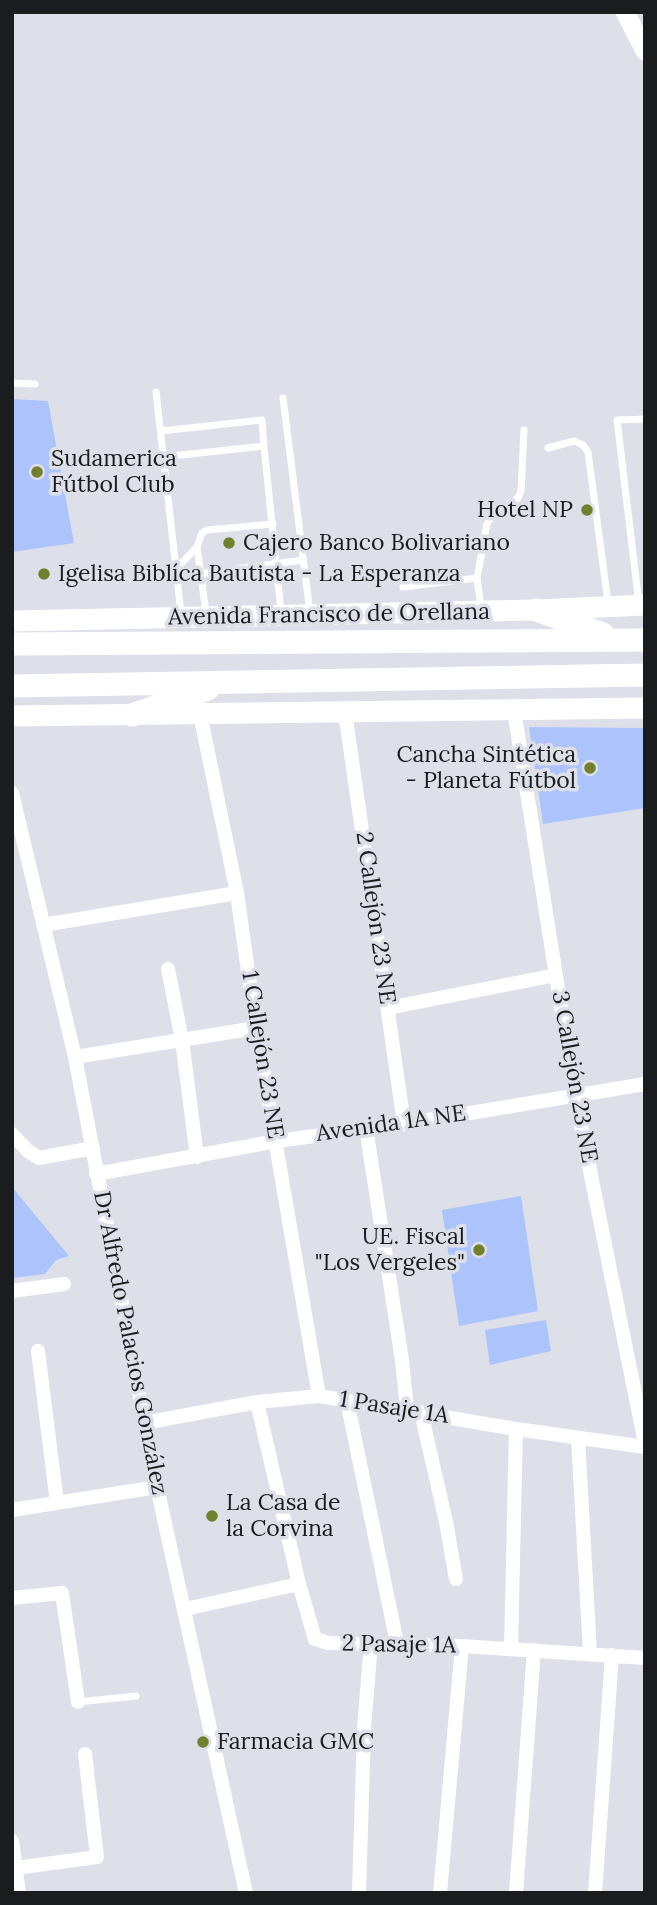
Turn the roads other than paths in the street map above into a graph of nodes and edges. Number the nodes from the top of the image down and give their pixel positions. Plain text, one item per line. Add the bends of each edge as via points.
1 (625, 12) edge
2 (645, 51) edge
3 (12, 383) edge
4 (35, 384) dead end
5 (156, 391) dead end
6 (283, 398) dead end
7 (645, 419) edge
8 (161, 430) junction
9 (524, 430) dead end
10 (264, 446) junction
11 (548, 448) dead end
12 (163, 457) junction
13 (273, 524) junction
14 (197, 547) junction
15 (303, 560) junction
16 (277, 564) junction
17 (175, 570) junction
18 (199, 574) junction
19 (477, 578) junction
20 (403, 587) dead end
21 (642, 605) edge
22 (608, 607) junction
23 (536, 610) junction
24 (481, 611) junction
25 (311, 615) junction
26 (282, 616) junction
27 (206, 617) junction
28 (182, 618) junction
29 (12, 621) edge
30 (637, 640) edge
31 (12, 644) edge
32 (645, 675) edge
33 (237, 681) junction
34 (12, 685) edge
35 (645, 708) edge
36 (514, 710) junction
37 (345, 712) junction
38 (200, 714) junction
39 (132, 715) junction
40 (12, 716) edge
41 (12, 793) edge
42 (237, 893) junction
43 (43, 925) junction
44 (168, 970) dead end
45 (556, 975) junction
46 (388, 1007) junction
47 (256, 1028) junction
48 (182, 1040) junction
49 (75, 1057) junction
50 (645, 1084) edge
51 (575, 1096) junction
52 (404, 1124) junction
53 (366, 1128) junction
54 (12, 1134) edge
55 (277, 1141) junction
56 (93, 1148) junction
57 (197, 1157) junction
58 (96, 1174) junction
59 (64, 1284) dead end
60 (12, 1291) edge
61 (38, 1350) dead end
62 (319, 1396) junction
63 (347, 1401) junction
64 (257, 1402) junction
65 (414, 1410) junction
66 (144, 1423) junction
67 (516, 1429) junction
68 (578, 1438) junction
69 (645, 1445) edge
70 (157, 1487) junction
71 (57, 1503) junction
72 (12, 1510) edge
73 (456, 1578) dead end
74 (299, 1584) junction
75 (12, 1598) edge
76 (185, 1609) junction
77 (371, 1643) junction
78 (397, 1643) junction
79 (461, 1646) junction
80 (511, 1648) junction
81 (534, 1650) junction
82 (590, 1653) junction
83 (612, 1655) junction
84 (645, 1658) edge
85 (136, 1696) dead end
86 (78, 1702) joint
87 (85, 1754) dead end
88 (12, 1841) edge
89 (16, 1868) junction
90 (19, 1893) edge
91 (246, 1893) edge
92 (359, 1893) edge
93 (440, 1893) edge
94 (516, 1893) edge
95 (595, 1893) edge

1 - 2 main road
3 - 4 lane
5 - 8 lane
6 - 15 lane
7 - 21 lane via 617,420
8 - 10 lane via 262,421
8 - 12 lane
9 - 19 lane via 522,491 487,524
10 - 12 lane
10 - 13 lane
11 - 22 lane via 573,441 588,452
12 - 17 lane
13 - 14 lane via 206,530
13 - 16 lane
14 - 17 lane
14 - 18 lane
15 - 16 lane
15 - 25 lane
16 - 18 lane
16 - 26 lane
17 - 28 lane
18 - 27 lane
19 - 20 lane
19 - 24 lane
21 - 22 main road, Avenida Francisco de Orellana
22 - 23 main road, Avenida Francisco de Orellana
23 - 24 main road, Avenida Francisco de Orellana
23 - 30 highway via 590,631
24 - 25 main road, Avenida Francisco de Orellana
25 - 26 main road, Avenida Francisco de Orellana
26 - 27 main road, Avenida Francisco de Orellana
27 - 28 main road, Avenida Francisco de Orellana
28 - 29 main road, Avenida Francisco de Orellana
30 - 31 highway, Avenida Francisco de Orellana
32 - 33 highway
33 - 34 highway
33 - 39 highway
35 - 36 main road
36 - 37 main road
36 - 45 street, 3 Callejón 23 NE
37 - 38 main road
37 - 46 street, 2 Callejón 23 NE
38 - 39 main road
38 - 42 street, 1 Callejón 23 NE
39 - 40 main road
41 - 43 street, Dr Alfredo Palacios González
42 - 43 street
42 - 47 street, 1 Callejón 23 NE
43 - 49 street, Dr Alfredo Palacios González
44 - 48 street
45 - 46 street
45 - 51 street, 3 Callejón 23 NE
46 - 52 street, 2 Callejón 23 NE
47 - 48 street
47 - 55 street, 1 Callejón 23 NE
48 - 49 street
48 - 57 street
49 - 56 street, Dr Alfredo Palacios González
50 - 51 street, Avenida 1A NE
51 - 52 street, Avenida 1A NE
51 - 69 street, 3 Callejón 23 NE
52 - 53 street, Avenida 1A NE
53 - 55 street, Avenida 1A NE
53 - 65 street
54 - 56 street via 39,1158
55 - 57 street, Avenida 1A NE
55 - 62 street, 1 Callejón 23 NE
56 - 58 street, Dr Alfredo Palacios González
57 - 58 street, Avenida 1A NE
58 - 66 street, Dr Alfredo Palacios González
59 - 60 street
61 - 71 street
62 - 63 street, 1 Pasaje 1A
62 - 64 street, 1 Pasaje 1A
63 - 65 street, 1 Pasaje 1A
63 - 78 street
64 - 66 street, 1 Pasaje 1A
64 - 74 street, 2 Pasaje 1A
65 - 67 street, 1 Pasaje 1A
65 - 73 street via 446,1522
66 - 70 street, Dr Alfredo Palacios González
67 - 68 street, 1 Pasaje 1A
67 - 80 street
68 - 69 street, 1 Pasaje 1A
68 - 82 street
70 - 71 street
70 - 76 street, Dr Alfredo Palacios González
71 - 72 street
74 - 76 street
74 - 77 street, 2 Pasaje 1A via 315,1639
75 - 86 street via 62,1593
76 - 91 street, Dr Alfredo Palacios González
77 - 78 street, 2 Pasaje 1A
77 - 92 street
78 - 79 street, 2 Pasaje 1A
79 - 80 street, 2 Pasaje 1A
79 - 93 street
80 - 81 street, 2 Pasaje 1A
81 - 82 street, 2 Pasaje 1A
81 - 94 street
82 - 83 street, 2 Pasaje 1A
83 - 84 street, 2 Pasaje 1A
83 - 95 street
85 - 86 lane
87 - 89 street via 97,1857
88 - 89 street
89 - 90 street

